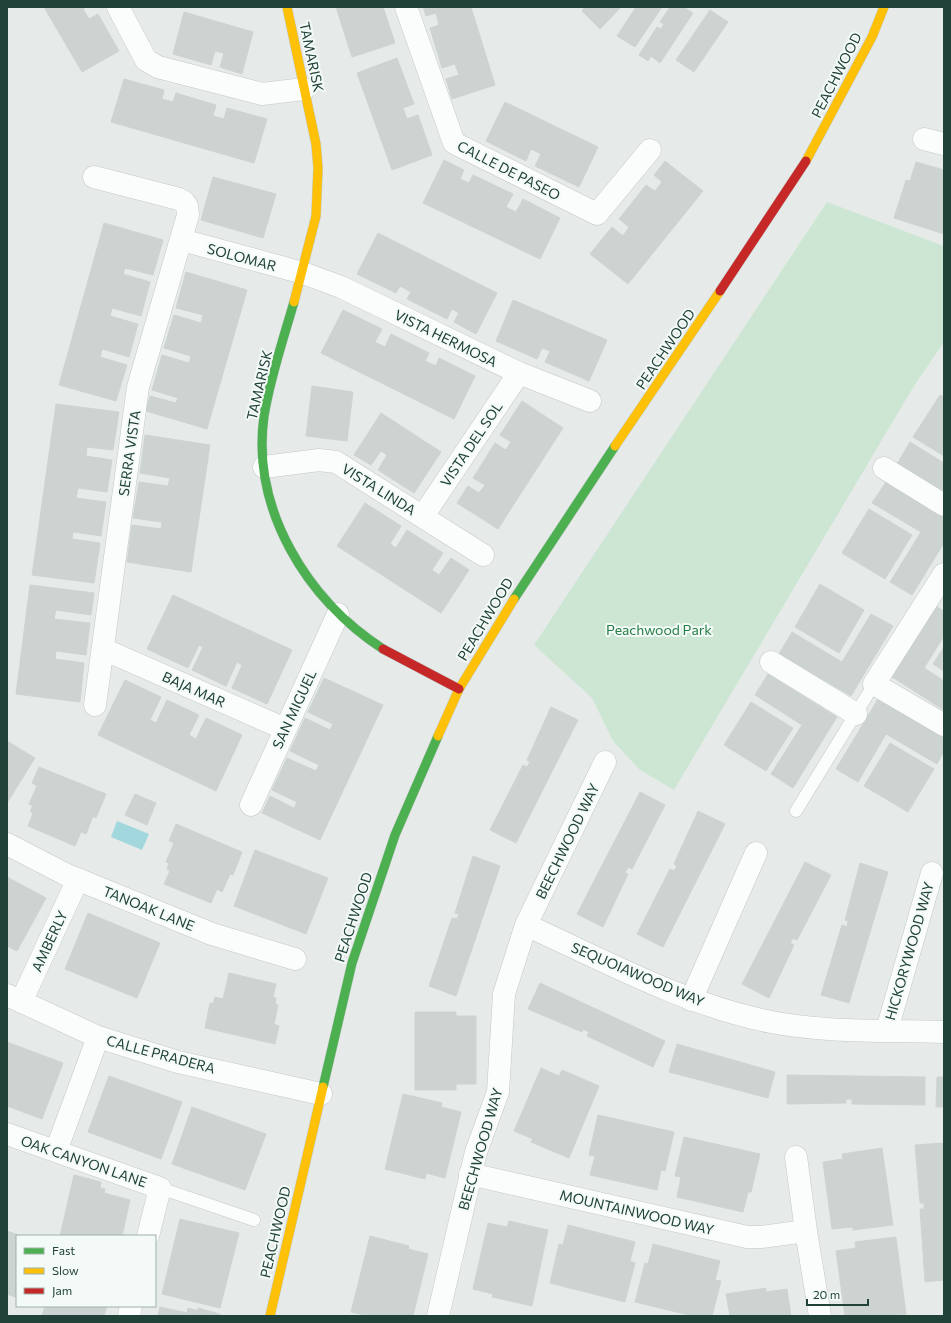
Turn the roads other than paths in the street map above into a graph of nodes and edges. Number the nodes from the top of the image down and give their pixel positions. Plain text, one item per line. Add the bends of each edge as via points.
1 (118, 7) edge
2 (287, 7) edge
3 (406, 7) edge
4 (884, 7) edge
5 (304, 88) junction
6 (650, 150) dead end
7 (94, 177) dead end
8 (182, 240) junction
9 (303, 273) junction
10 (519, 373) junction
11 (590, 401) dead end
12 (264, 467) junction
13 (884, 468) dead end
14 (944, 505) edge
15 (424, 516) junction
16 (483, 555) dead end
17 (944, 574) edge
18 (338, 614) junction
19 (102, 649) junction
20 (771, 662) dead end
21 (874, 684) junction
22 (459, 689) junction
23 (95, 705) dead end
24 (856, 714) junction
25 (944, 725) edge
26 (285, 729) junction
27 (605, 762) dead end
28 (251, 805) dead end
29 (796, 811) dead end
30 (7, 844) edge
31 (756, 853) dead end
32 (932, 873) dead end
33 (78, 879) junction
34 (526, 925) junction
35 (295, 959) dead end
36 (14, 998) edge
37 (691, 1000) junction
38 (887, 1030) junction
39 (944, 1032) edge
40 (98, 1037) junction
41 (321, 1094) junction
42 (7, 1134) edge
43 (56, 1151) junction
44 (796, 1157) dead end
45 (470, 1174) junction
46 (160, 1188) junction
47 (254, 1220) dead end
48 (806, 1231) junction
49 (148, 1235) edge
50 (270, 1316) edge
51 (438, 1316) edge
52 (820, 1316) edge

1 - 5 street via 146,60 158,67 262,94
2 - 5 street, TAMARISK
3 - 6 street, CALLE DE PASEO via 454,143 597,214
4 - 22 street, PEACHWOOD via 872,38 800,172 526,578
5 - 9 street, TAMARISK via 318,160 316,216
7 - 8 street, SERRA VISTA via 184,202 188,215
8 - 9 street, SOLOMAR
8 - 19 street, SERRA VISTA via 138,387
9 - 10 street, VISTA HERMOSA via 341,287
9 - 12 street, TAMARISK via 276,366 264,419
10 - 11 street, VISTA HERMOSA
10 - 15 street, VISTA DEL SOL
12 - 15 street, VISTA LINDA via 319,460 336,462
12 - 18 street, TAMARISK via 271,508 284,537 314,586
13 - 14 street
15 - 16 street, VISTA LINDA
17 - 21 street
18 - 22 street, TAMARISK via 363,635 390,652
18 - 26 street, SAN MIGUEL
19 - 23 street, SERRA VISTA
19 - 26 street, BAJA MAR
20 - 24 street
21 - 24 lane
21 - 25 street
22 - 41 street, PEACHWOOD via 394,835 352,963
24 - 29 lane
26 - 28 street, SAN MIGUEL
27 - 34 street, BEECHWOOD WAY
30 - 33 street, TANOAK LANE
31 - 37 street
32 - 38 street, HICKORYWOOD WAY
33 - 35 street, TANOAK LANE via 212,934
33 - 36 street, AMBERLY
34 - 37 street, SEQUOIAWOOD WAY
34 - 45 street, BEECHWOOD WAY via 504,994 498,1092
36 - 40 street, CALLE PRADERA
37 - 38 street, SEQUOIAWOOD WAY via 771,1022 826,1028
38 - 39 street, SEQUOIAWOOD WAY
40 - 41 street, CALLE PRADERA via 178,1062
40 - 43 street
41 - 50 street, PEACHWOOD
42 - 43 street, OAK CANYON LANE
43 - 46 street, OAK CANYON LANE
44 - 48 street
45 - 48 street, MOUNTAINWOOD WAY via 747,1236 761,1237
45 - 51 street, BEECHWOOD WAY
46 - 47 lane
46 - 49 street
48 - 52 street

